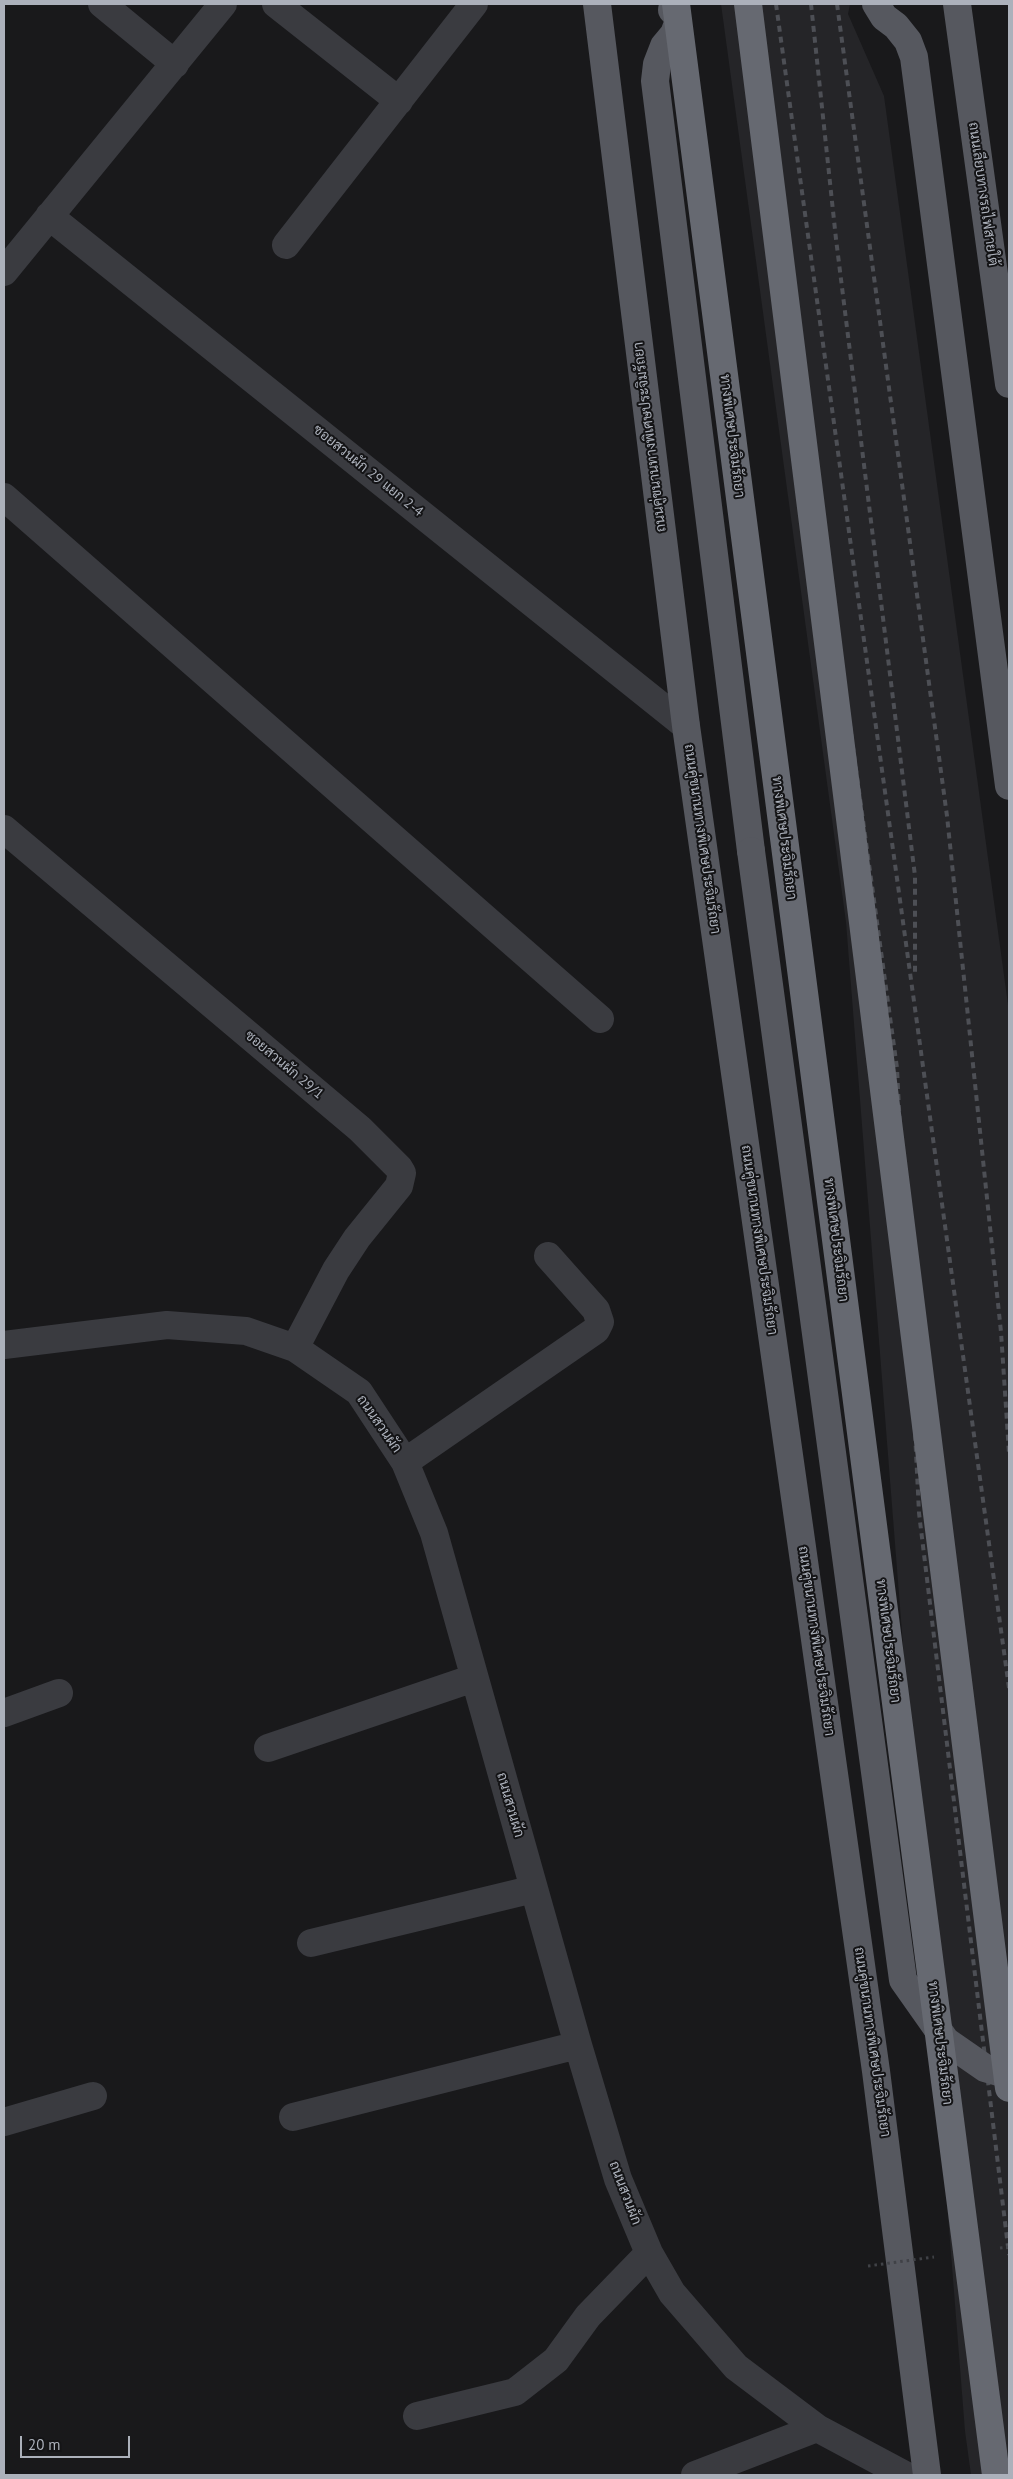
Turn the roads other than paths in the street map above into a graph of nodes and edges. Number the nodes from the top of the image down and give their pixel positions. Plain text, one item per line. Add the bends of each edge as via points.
1 (102, 4) edge
2 (223, 4) edge
3 (276, 4) edge
4 (474, 4) edge
5 (597, 4) edge
6 (665, 4) edge
7 (676, 4) edge
8 (748, 4) edge
9 (876, 4) edge
10 (957, 4) edge
11 (175, 64) junction
12 (399, 100) junction
13 (49, 216) junction
14 (286, 244) dead end
15 (4, 272) edge
16 (1009, 384) edge
17 (4, 497) edge
18 (686, 726) junction
19 (1009, 786) edge
20 (4, 829) edge
21 (600, 1020) dead end
22 (548, 1256) dead end
23 (8, 1339) edge
24 (294, 1348) junction
25 (406, 1462) junction
26 (474, 1678) junction
27 (59, 1693) dead end
28 (4, 1713) edge
29 (268, 1748) dead end
30 (534, 1889) junction
31 (311, 1943) dead end
32 (578, 2045) junction
33 (1009, 2075) edge
34 (1009, 2088) edge
35 (93, 2096) dead end
36 (293, 2117) dead end
37 (4, 2122) edge
38 (649, 2253) junction
39 (417, 2416) dead end
40 (817, 2428) junction
41 (695, 2475) edge
42 (905, 2475) edge
43 (927, 2475) edge
44 (996, 2475) edge

1 - 11 street
2 - 11 street
3 - 12 street
4 - 12 street
5 - 18 main road, ถนนคู่ขนานทางพิเศษประจิมรัถยา
6 - 33 main road, bridge via 676,14 678,23 657,64 656,81 751,851 903,1980 946,2041 985,2068
7 - 44 highway, ทางพิเศษประจิมรัถยา, bridge
8 - 34 highway, bridge
9 - 19 main road via 908,41 914,57
10 - 16 main road, ถนนเลียบทางรถไฟสายใต้
11 - 13 street
12 - 14 street
13 - 15 street
13 - 18 street, ซอยสวนผัก 29 แยก 2-4
17 - 21 street
18 - 43 main road, ถนนคู่ขนานทางพิเศษประจิมรัถยา via 876,2071
20 - 24 street, ซอยสวนผัก 29/1 via 360,1129 402,1173 399,1186 342,1262
22 - 25 street via 596,1310 600,1322 596,1330
23 - 24 street, ถนนสวนผัก via 167,1325 246,1331
24 - 25 street, ถนนสวนผัก via 359,1392
25 - 26 street, ถนนสวนผัก via 434,1533
26 - 29 street
26 - 30 street, ถนนสวนผัก
27 - 28 street
30 - 31 street
30 - 32 street, ถนนสวนผัก
32 - 36 street
32 - 38 street, ถนนสวนผัก via 618,2179
35 - 37 street
38 - 39 street via 588,2316 556,2360 515,2392
38 - 40 street, ถนนสวนผัก via 672,2293 736,2367
40 - 41 street
40 - 42 street, ถนนสวนผัก

